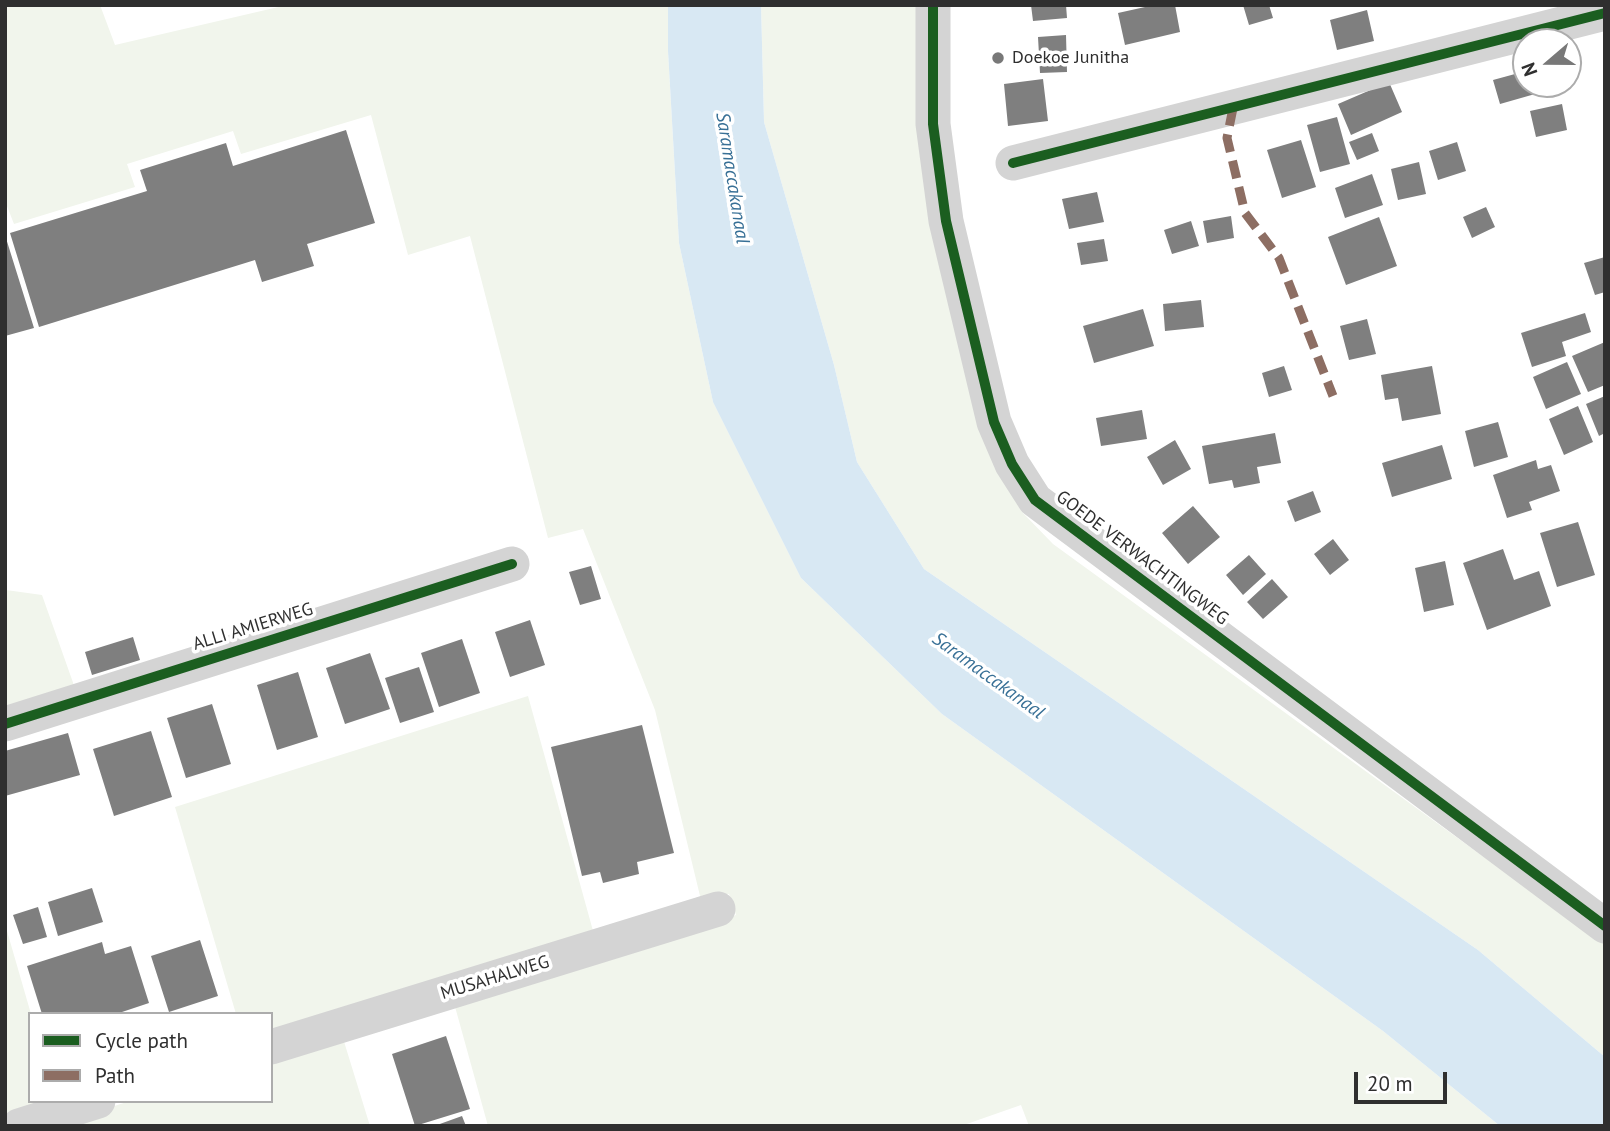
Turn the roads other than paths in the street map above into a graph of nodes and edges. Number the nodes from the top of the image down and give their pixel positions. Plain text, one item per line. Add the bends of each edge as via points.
1 (933, 5) edge
2 (1605, 13) edge
3 (1013, 163) dead end
4 (512, 565) dead end
5 (5, 724) edge
6 (718, 909) dead end
7 (1605, 926) edge
8 (273, 1046) edge
9 (92, 1103) edge
10 (19, 1126) edge

1 - 7 street, GOEDE VERWACHTINGWEG via 933,124 946,220 994,422 1012,464 1035,500
2 - 3 street
4 - 5 street, ALLI AMIERWEG
6 - 8 street, MUSAHALWEG
9 - 10 street

